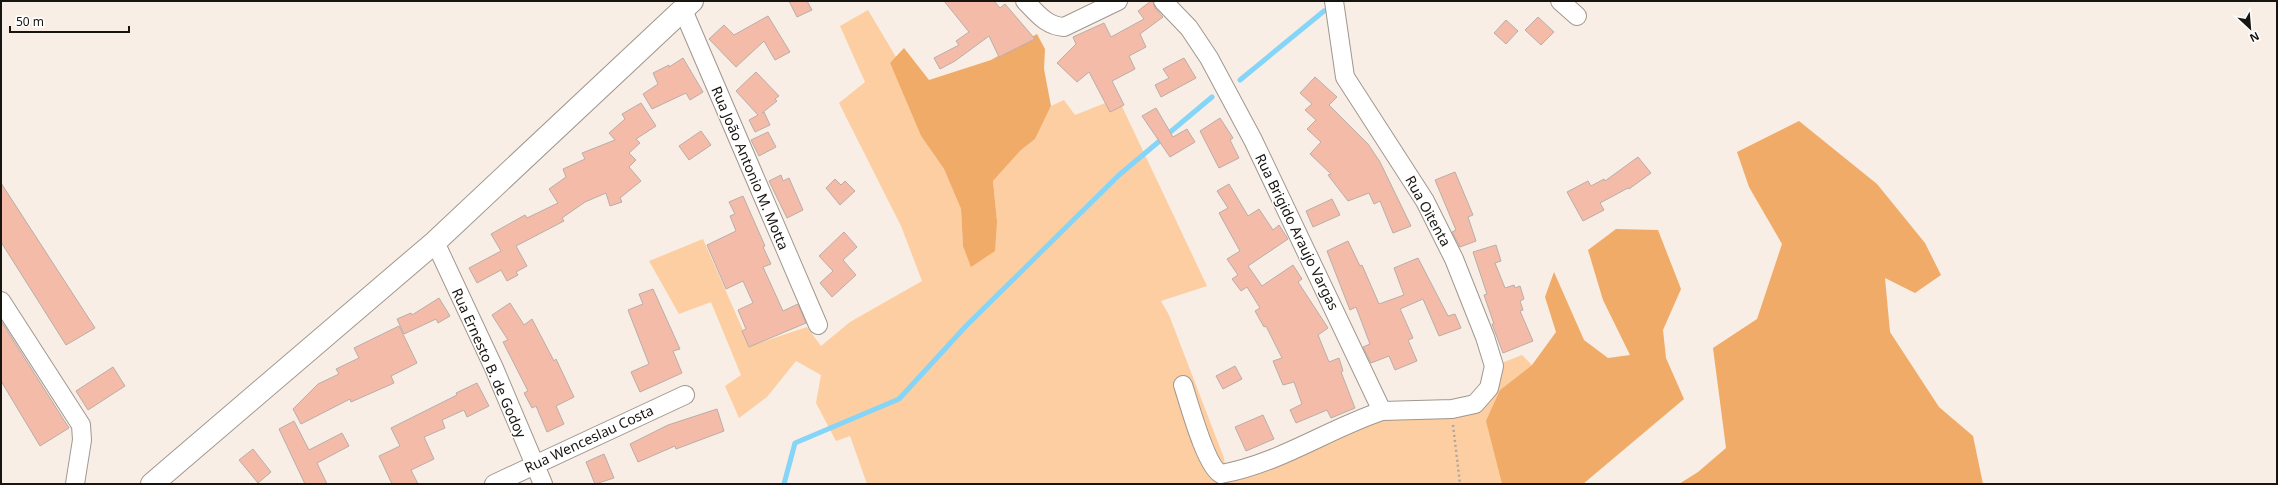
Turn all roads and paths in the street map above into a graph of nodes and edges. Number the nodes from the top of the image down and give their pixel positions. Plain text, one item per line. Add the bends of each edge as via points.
1 (1025, 1) edge
2 (1118, 1) edge
3 (1163, 1) edge
4 (1334, 1) edge
5 (1560, 1) edge
6 (687, 6) edge
7 (1577, 16) dead end
8 (435, 242) junction
9 (1, 301) edge
10 (818, 325) dead end
11 (1183, 385) dead end
12 (685, 395) dead end
13 (1452, 409) junction
14 (1382, 411) junction
15 (534, 464) junction
16 (75, 484) edge
17 (152, 484) edge
18 (494, 484) edge
19 (543, 484) edge
20 (1460, 484) edge

1 - 2 street via 1054,27 1064,27
3 - 14 street, Rua Brigido Araujo Vargas via 1190,28 1253,140
4 - 13 street, Rua Oitenta via 1345,77 1426,201 1454,258 1494,366 1489,388 1475,404
5 - 7 street
6 - 8 main road
6 - 10 street, Rua João Antonio M. Motta
8 - 15 street, Rua Ernesto B. de Godoy via 494,368
8 - 17 main road
9 - 16 street via 82,425
11 - 14 street via 1204,447 1213,467 1221,474 1264,462 1359,418
12 - 15 street, Rua Wenceslau Costa
13 - 14 street
13 - 20 path
15 - 18 street, Rua Wenceslau Costa
15 - 19 street, Rua Ernesto B. de Godoy

